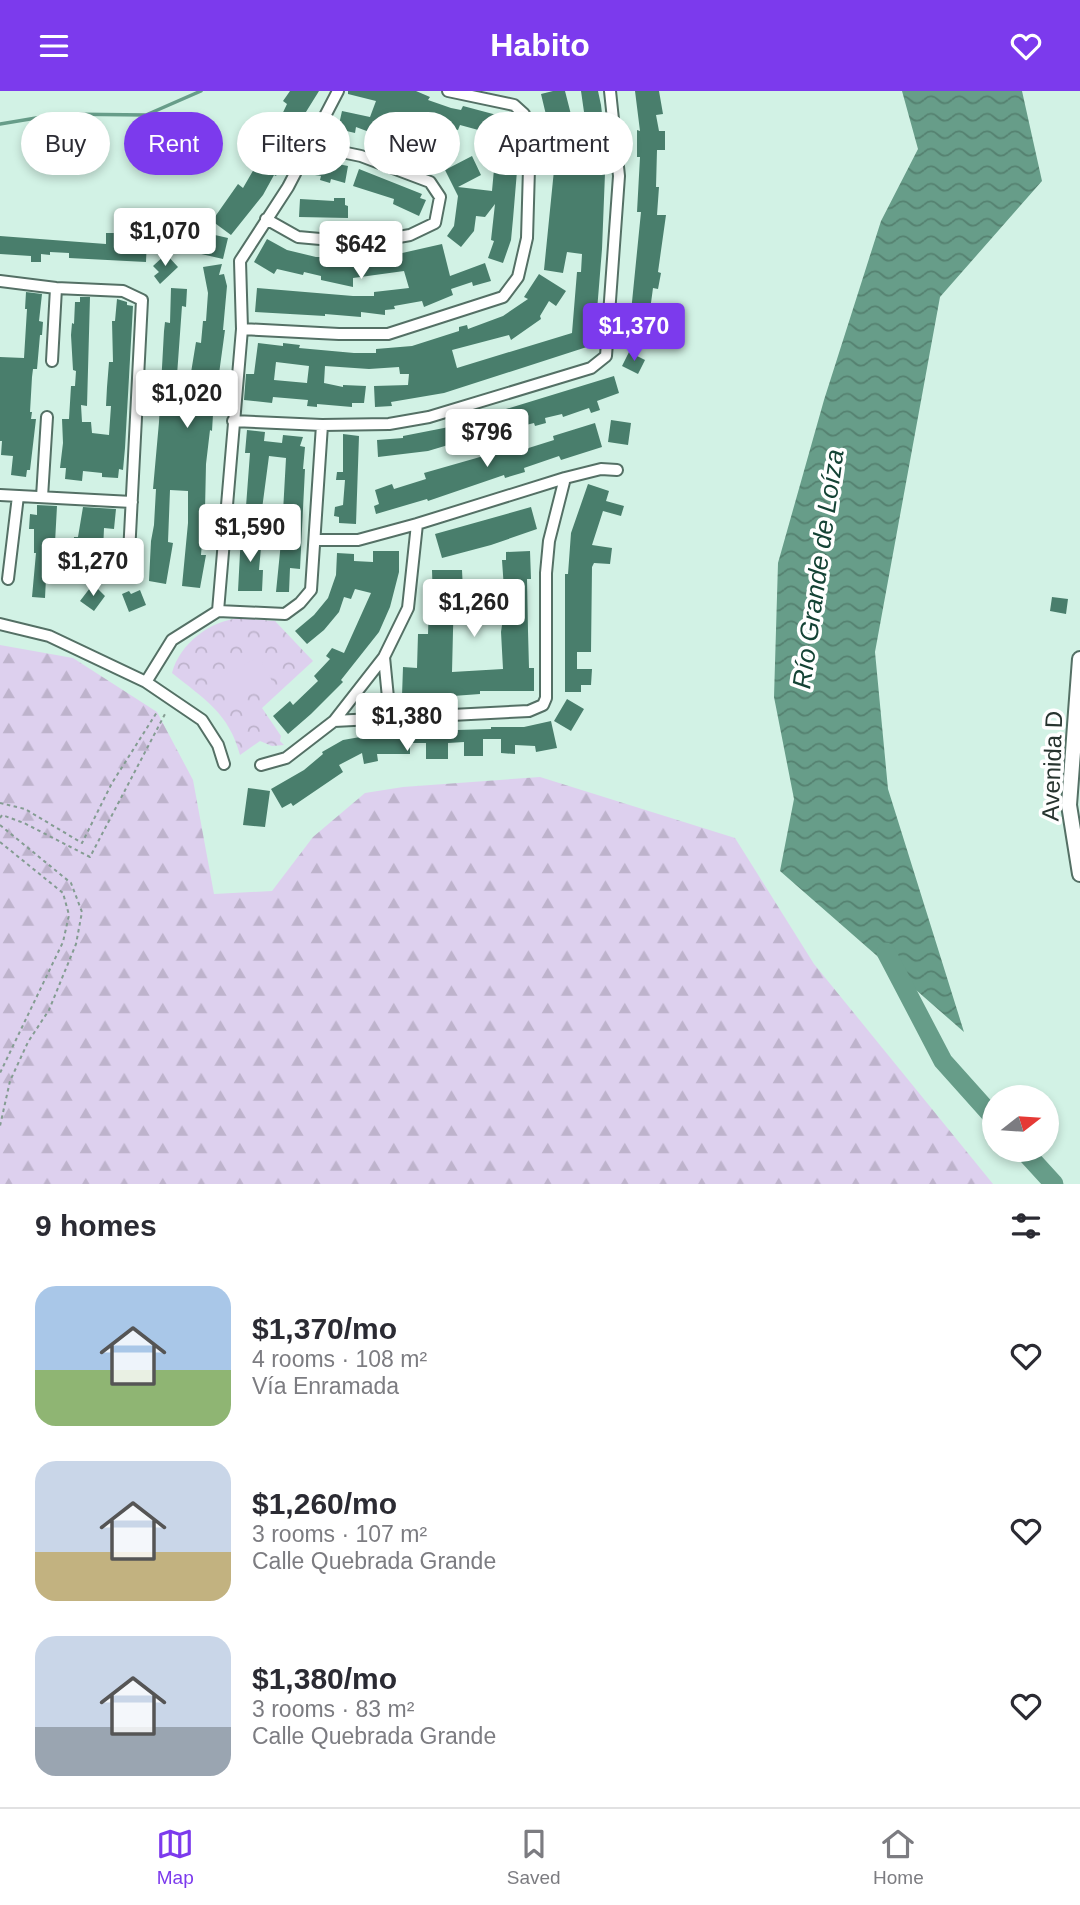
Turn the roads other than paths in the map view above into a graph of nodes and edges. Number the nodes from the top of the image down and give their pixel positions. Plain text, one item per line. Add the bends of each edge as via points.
1 (338, 91) edge
2 (448, 91) edge
3 (610, 91) edge
4 (326, 112) edge
5 (350, 154) edge
6 (294, 175) edge
7 (266, 219) junction
8 (0, 281) edge
9 (56, 288) junction
10 (242, 329) junction
11 (52, 361) dead end
12 (47, 417) dead end
13 (233, 421) junction
14 (322, 425) junction
15 (617, 470) dead end
16 (565, 478) junction
17 (0, 495) edge
18 (18, 496) junction
19 (42, 496) junction
20 (132, 502) junction
21 (417, 524) junction
22 (316, 540) junction
23 (120, 572) dead end
24 (8, 579) dead end
25 (218, 611) junction
26 (0, 624) edge
27 (384, 657) junction
28 (1080, 659) edge
29 (146, 681) junction
30 (390, 718) junction
31 (334, 721) junction
32 (224, 764) dead end
33 (261, 765) dead end
34 (1080, 874) edge

1 - 4 street
2 - 10 street via 514,105 524,114 529,168 527,238 518,277 503,297 388,334
3 - 14 street via 619,176 606,356 591,368 429,417 389,424
5 - 7 street via 430,182 440,197 435,223 410,235 365,243 298,237
6 - 7 street
7 - 10 street via 240,261
8 - 9 street
9 - 11 street
9 - 20 street via 123,292 142,300
10 - 13 street
12 - 19 street
13 - 14 street
13 - 25 street
14 - 22 street
15 - 16 street
16 - 21 street
16 - 30 street via 546,573 547,698 543,705 529,711
17 - 18 street
18 - 19 street
18 - 24 street
19 - 20 street
20 - 23 street via 129,554
21 - 22 street via 358,540
21 - 27 street via 408,608
22 - 25 street via 311,590 300,604 285,614
25 - 29 street via 173,640
26 - 29 street via 50,636
27 - 30 street
27 - 31 street
28 - 34 street, Avenida D via 1069,805
29 - 32 street via 202,720
30 - 31 street
31 - 33 street via 286,758

